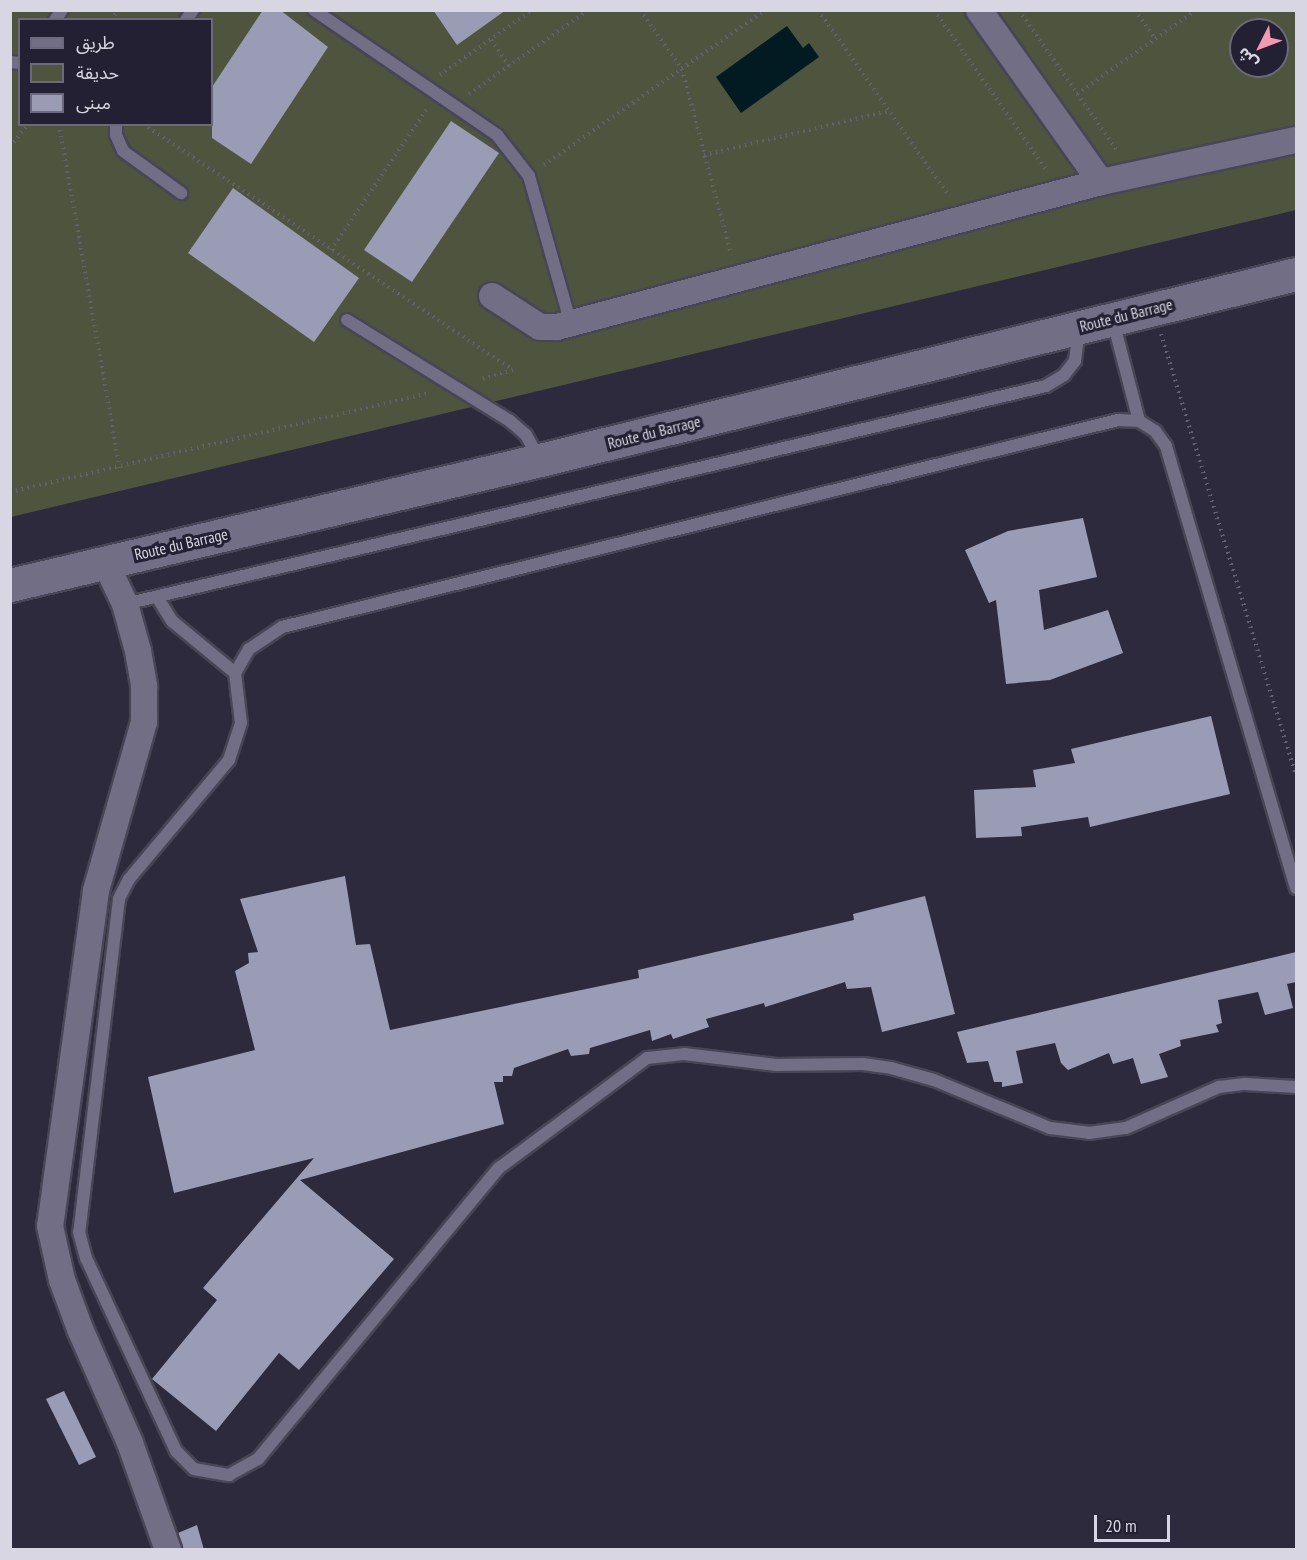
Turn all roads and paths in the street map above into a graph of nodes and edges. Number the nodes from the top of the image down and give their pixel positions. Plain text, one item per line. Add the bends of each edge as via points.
1 (314, 10) edge
2 (532, 10) edge
3 (588, 10) edge
4 (640, 10) edge
5 (765, 10) edge
6 (818, 10) edge
7 (934, 10) edge
8 (979, 10) edge
9 (1019, 10) edge
10 (1135, 10) edge
11 (1196, 10) edge
12 (1155, 39) junction
13 (491, 40) junction
14 (509, 66) junction
15 (682, 69) junction
16 (424, 86) junction
17 (437, 94) junction
18 (1077, 94) junction
19 (453, 105) junction
20 (889, 111) junction
21 (26, 126) edge
22 (59, 126) edge
23 (116, 126) edge
24 (146, 126) edge
25 (1296, 140) edge
26 (10, 147) edge
27 (1120, 154) dead end
28 (704, 155) junction
29 (528, 176) junction
30 (1101, 182) junction
31 (1063, 192) junction
32 (181, 193) dead end
33 (965, 218) junction
34 (331, 250) junction
35 (1296, 274) edge
36 (737, 279) junction
37 (492, 296) dead end
38 (1153, 309) junction
39 (1113, 319) junction
40 (347, 320) dead end
41 (571, 324) junction
42 (1079, 327) junction
43 (454, 386) junction
44 (1139, 422) junction
45 (540, 460) junction
46 (120, 469) junction
47 (10, 492) edge
48 (105, 562) junction
49 (10, 585) edge
50 (157, 597) junction
51 (125, 604) junction
52 (235, 673) junction
53 (1296, 775) edge
54 (1296, 888) edge
55 (1296, 1087) edge
56 (168, 1550) edge

1 - 16 lane
2 - 13 path
3 - 14 path
4 - 15 path
5 - 15 path
6 - 20 path
7 - 31 path
8 - 30 street
9 - 18 path
10 - 12 path
11 - 12 path
12 - 18 path
13 - 14 path
13 - 16 path
14 - 19 path
15 - 28 path
15 - 29 path
16 - 17 lane
17 - 19 lane
17 - 34 path
18 - 27 path
19 - 29 lane via 498,135
20 - 28 path
20 - 33 path
21 - 26 path
22 - 46 path
23 - 32 lane via 123,151
24 - 34 path
25 - 30 street
28 - 36 path
29 - 41 lane
30 - 31 street
31 - 33 street
33 - 36 street
34 - 43 path via 513,370
35 - 38 main road, Route du Barrage
36 - 41 street
37 - 41 street via 540,327
38 - 39 main road, Route du Barrage
38 - 53 path
39 - 42 main road, Route du Barrage
39 - 44 lane
40 - 43 lane
42 - 45 main road, Route du Barrage
42 - 50 lane via 1075,360 1064,375 1046,386
43 - 45 lane via 519,428
43 - 46 path
44 - 52 lane via 1118,420 282,627 249,649
44 - 54 lane via 1155,431 1166,446
45 - 48 main road, Route du Barrage
46 - 47 path
48 - 49 main road, Route du Barrage
48 - 51 street
50 - 51 lane
50 - 52 lane via 172,621
51 - 56 street via 144,686 144,722 96,891 50,1226 62,1280 130,1443
52 - 55 lane via 241,723 229,760 129,879 119,898 79,1220 86,1258 170,1440 184,1461 205,1473 229,1475 258,1459 483,1185 517,1152 647,1058 684,1054 776,1065 891,1068 934,1080 1050,1128 1089,1133 1126,1128 1219,1088 1245,1084

